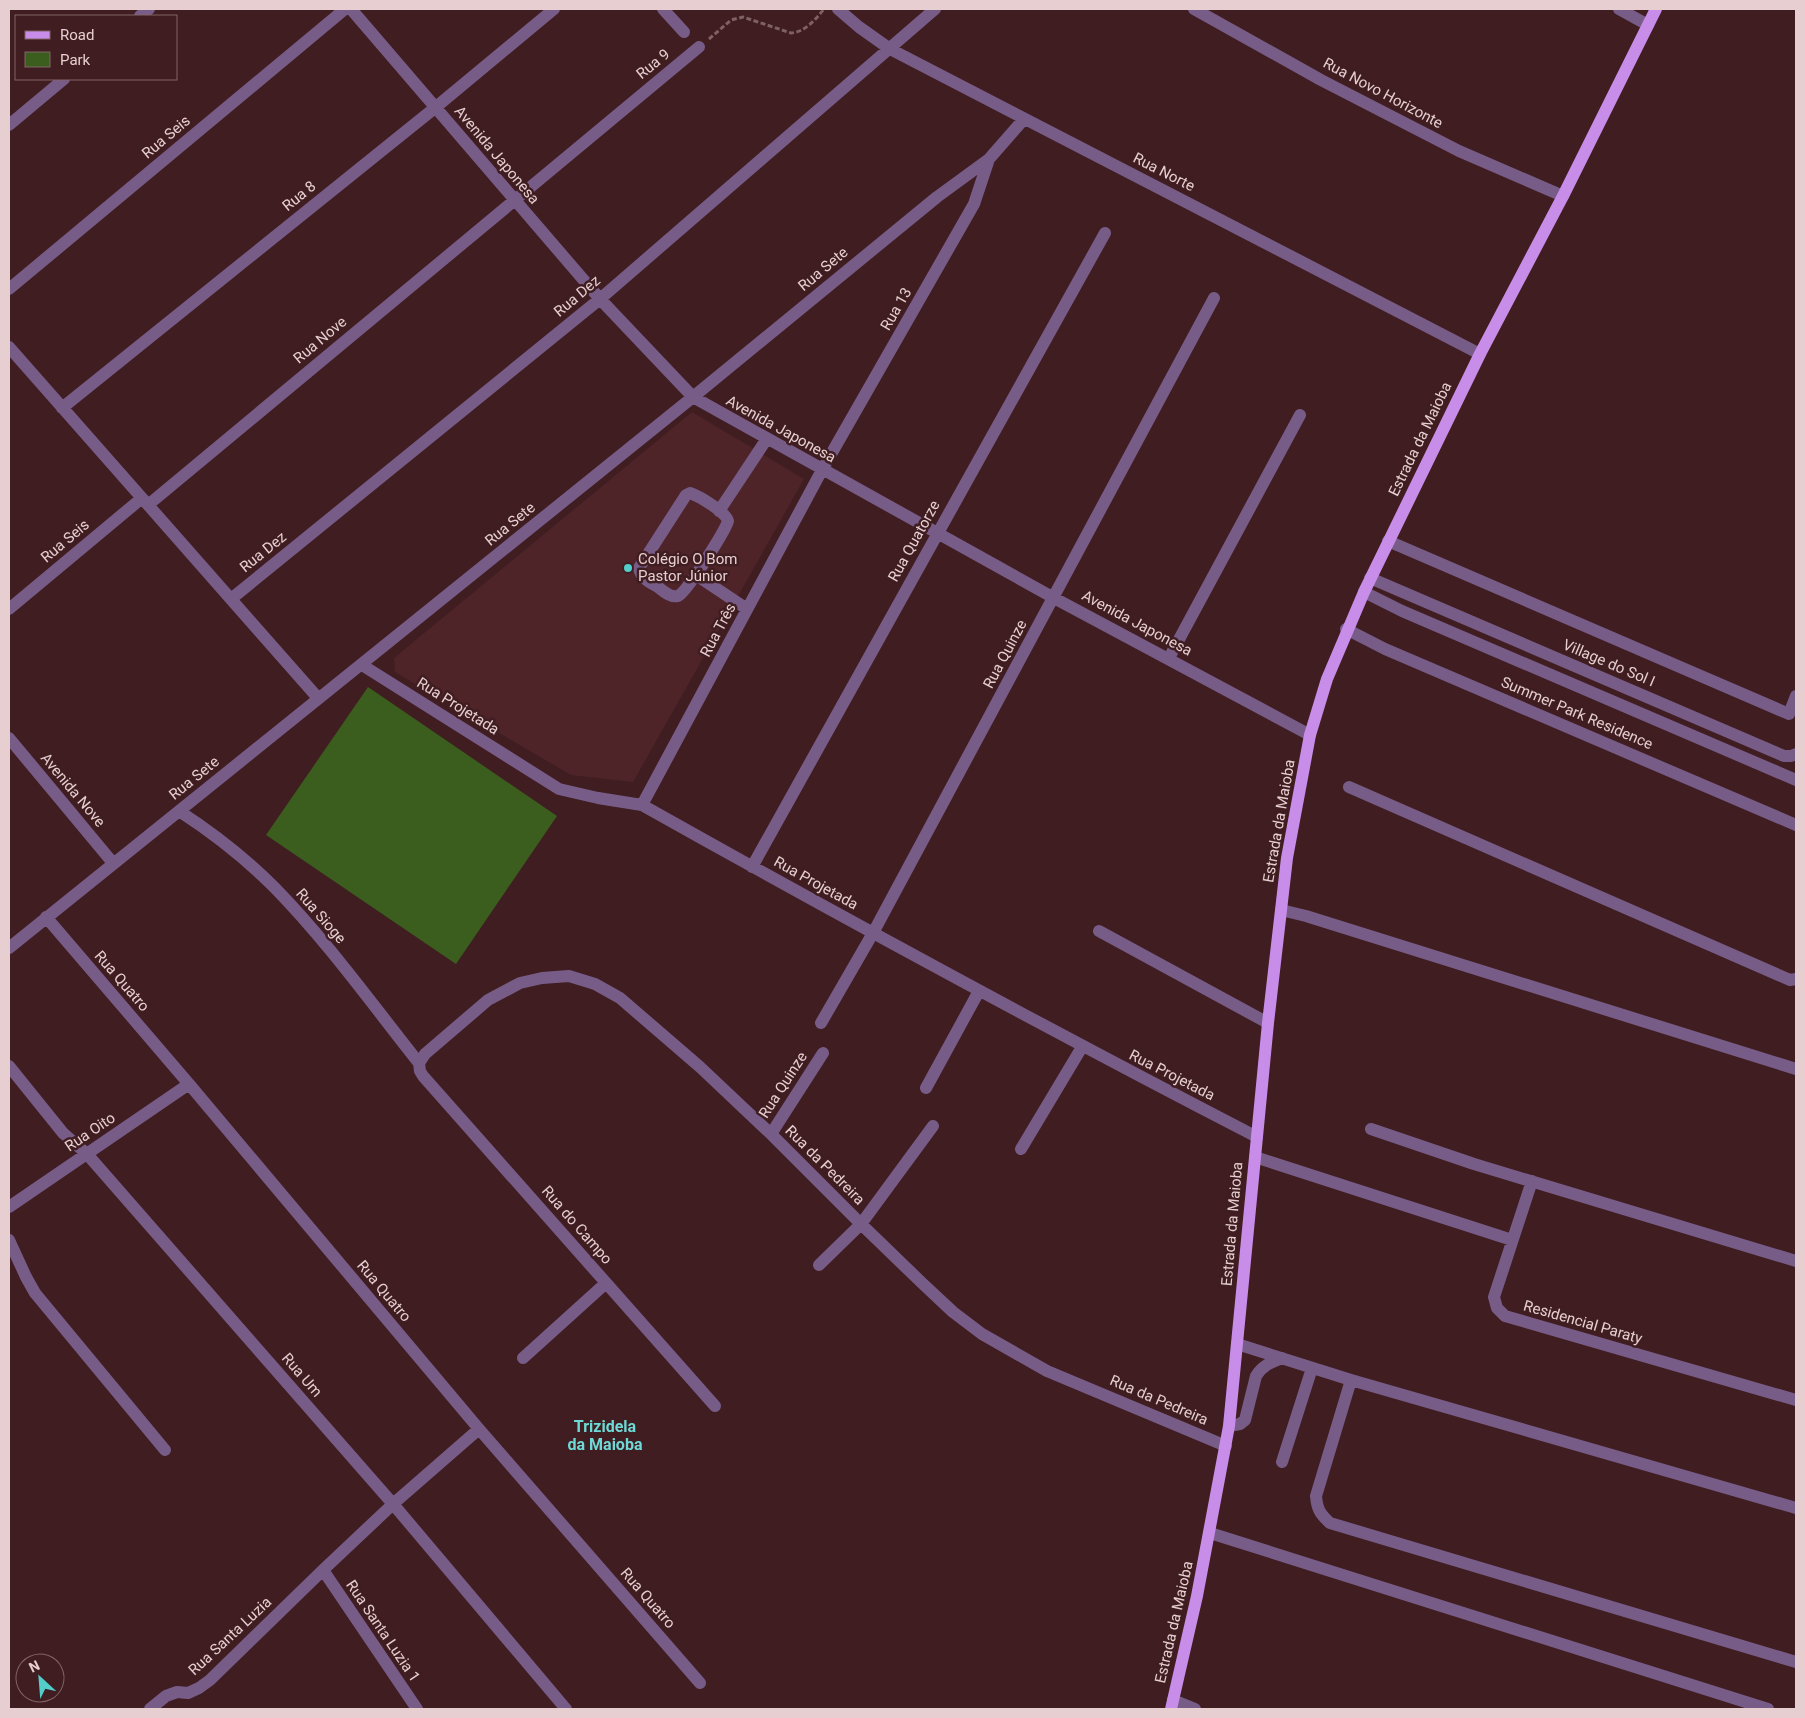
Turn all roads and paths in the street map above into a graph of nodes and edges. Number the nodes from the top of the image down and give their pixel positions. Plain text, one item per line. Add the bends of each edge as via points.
1 (554, 9) edge
2 (663, 9) edge
3 (825, 9) edge
4 (838, 9) edge
5 (935, 9) edge
6 (1194, 9) edge
7 (1619, 9) edge
8 (1656, 9) edge
9 (354, 10) edge
10 (1648, 25) junction
11 (684, 32) dead end
12 (699, 47) joint
13 (890, 48) junction
14 (63, 80) edge
15 (436, 107) junction
16 (1024, 119) junction
17 (9, 125) edge
18 (989, 159) junction
19 (1563, 196) junction
20 (514, 200) junction
21 (1105, 233) dead end
22 (9, 290) edge
23 (1214, 298) dead end
24 (600, 299) junction
25 (9, 347) edge
26 (1480, 354) junction
27 (693, 397) junction
28 (62, 408) junction
29 (1300, 415) dead end
30 (766, 440) junction
31 (822, 470) junction
32 (145, 502) junction
33 (719, 510) junction
34 (937, 533) junction
35 (1388, 541) junction
36 (696, 575) junction
37 (1370, 578) junction
38 (1364, 592) junction
39 (1054, 598) junction
40 (231, 599) junction
41 (9, 609) edge
42 (747, 609) junction
43 (1346, 630) junction
44 (1169, 658) junction
45 (362, 665) junction
46 (1796, 696) edge
47 (318, 698) junction
48 (1793, 715) edge
49 (1310, 735) junction
50 (9, 738) edge
51 (1796, 754) edge
52 (1796, 780) edge
53 (1349, 787) dead end
54 (642, 804) junction
55 (179, 811) junction
56 (1796, 825) edge
57 (113, 863) junction
58 (752, 867) junction
59 (1281, 910) junction
60 (46, 917) junction
61 (1100, 931) dead end
62 (873, 933) junction
63 (9, 948) edge
64 (1796, 979) edge
65 (979, 992) junction
66 (1268, 1022) junction
67 (821, 1023) dead end
68 (1082, 1047) junction
69 (823, 1053) dead end
70 (419, 1063) junction
71 (9, 1066) edge
72 (1796, 1069) edge
73 (189, 1084) junction
74 (926, 1088) dead end
75 (933, 1126) dead end
76 (1371, 1129) dead end
77 (771, 1134) junction
78 (1257, 1137) junction
79 (1021, 1150) dead end
80 (87, 1154) junction
81 (1255, 1157) junction
82 (1532, 1182) junction
83 (9, 1207) edge
84 (861, 1224) junction
85 (9, 1240) edge
86 (1512, 1240) junction
87 (1796, 1260) edge
88 (819, 1265) dead end
89 (606, 1284) junction
90 (1238, 1344) junction
91 (523, 1358) dead end
92 (1282, 1358) junction
93 (1312, 1368) junction
94 (1351, 1380) junction
95 (1796, 1400) edge
96 (715, 1406) dead end
97 (1229, 1426) junction
98 (479, 1429) junction
99 (1226, 1446) junction
100 (165, 1450) dead end
101 (1282, 1462) dead end
102 (393, 1504) junction
103 (1796, 1508) edge
104 (1210, 1533) junction
105 (323, 1570) junction
106 (1796, 1662) edge
107 (700, 1683) dead end
108 (1172, 1704) edge
109 (150, 1709) edge
110 (417, 1709) edge
111 (566, 1709) edge
112 (1195, 1709) edge
113 (1768, 1709) edge

1 - 15 street, Rua 8
2 - 11 street
3 - 12 path via 808,26 791,33 743,17 736,18
4 - 13 street, Rua Norte
5 - 13 street, Rua Dez
6 - 19 street, Rua Novo Horizonte via 1321,80 1459,151
7 - 10 street
8 - 10 main road, Estrada da Maioba
9 - 15 street, Avenida Japonesa
9 - 22 street, Rua Seis
10 - 19 main road, Estrada da Maioba
12 - 20 street, Rua 9
13 - 16 street, Rua Norte
13 - 24 street, Rua Dez
14 - 17 street
15 - 20 street, Avenida Japonesa
15 - 28 street, Rua 8
16 - 18 street, Rua Sete
16 - 26 street, Rua Norte
18 - 27 street, Rua Sete via 937,197
18 - 31 street, Rua 13 via 974,204
19 - 26 main road, Estrada da Maioba
20 - 24 street, Avenida Japonesa
20 - 32 street, Rua Nove
21 - 34 street, Rua Quatorze
23 - 39 street, Rua Quinze
24 - 27 street, Avenida Japonesa
24 - 40 street, Rua Dez
25 - 28 street
26 - 35 main road, Estrada da Maioba
27 - 30 street, Avenida Japonesa
27 - 45 street, Rua Sete
28 - 32 street
29 - 44 street
30 - 31 street, Avenida Japonesa
30 - 33 street
31 - 34 street, Avenida Japonesa
31 - 42 street, Rua Três
32 - 40 street
32 - 41 street, Rua Seis
33 - 36 street via 727,516 726,526
33 - 36 street via 694,494 686,495 639,568 643,578 671,596 681,594
34 - 39 street, Avenida Japonesa
34 - 58 street, Rua Quatorze
35 - 37 main road, Estrada da Maioba
35 - 48 street, Village do Sol I
36 - 42 street
37 - 38 main road, Estrada da Maioba
37 - 51 street, Village do Sol I via 1784,756
38 - 43 main road, Estrada da Maioba
38 - 52 street
39 - 44 street, Avenida Japonesa
39 - 62 street, Rua Quinze
40 - 47 street
42 - 54 street, Rua Três
43 - 49 main road, Estrada da Maioba
43 - 56 street, Summer Park Residence
44 - 49 street, Avenida Japonesa
45 - 47 street, Rua Sete
45 - 54 street, Rua Projetada via 559,789
46 - 48 street, Village do Sol I
47 - 55 street, Rua Sete
49 - 59 main road, Estrada da Maioba via 1287,858
50 - 57 street, Avenida Nove
53 - 64 street via 1790,980
54 - 58 street, Rua Projetada
55 - 57 street, Rua Sete
55 - 70 street, Rua Sioge via 227,844 274,887 330,950
57 - 60 street, Rua Sete
58 - 62 street, Rua Projetada
59 - 66 main road, Estrada da Maioba
59 - 72 street
60 - 63 street, Rua Sete
60 - 73 street, Rua Quatro
61 - 66 street
62 - 65 street, Rua Projetada
62 - 67 street, Rua Quinze
65 - 68 street, Rua Projetada
65 - 74 street
66 - 78 main road, Estrada da Maioba
68 - 78 street, Rua Projetada
68 - 79 street
69 - 77 street, Rua Quinze
70 - 77 street, Rua da Pedreira via 425,1054 488,1000 520,982 569,976 595,984 620,998
70 - 89 street, Rua do Campo via 423,1076
71 - 80 street, Rua Um via 63,1133
73 - 80 street, Rua Oito
73 - 98 street, Rua Quatro
75 - 84 street
76 - 82 street
77 - 84 street, Rua da Pedreira
78 - 81 main road, Estrada da Maioba
80 - 83 street, Rua Oito
80 - 102 street, Rua Um
81 - 86 street
81 - 90 main road, Estrada da Maioba
82 - 86 street, Residencial Paraty
82 - 87 street
84 - 88 street
84 - 99 street, Rua da Pedreira via 953,1312 982,1334 1047,1371
85 - 100 street via 35,1293
86 - 95 street, Residencial Paraty via 1494,1297 1497,1308 1505,1316
89 - 91 street
89 - 96 street, Rua do Campo
90 - 92 street
90 - 97 main road, Estrada da Maioba
92 - 93 street
92 - 97 street via 1258,1372 1245,1420
93 - 94 street
93 - 101 street
94 - 103 street
94 - 106 street via 1316,1496 1320,1514 1330,1523
97 - 99 main road, Estrada da Maioba
98 - 102 street
98 - 107 street, Rua Quatro
99 - 104 main road, Estrada da Maioba
102 - 105 street
102 - 111 street, Rua Um
104 - 108 main road, Estrada da Maioba
104 - 113 street
105 - 109 street, Rua Santa Luzia via 210,1680 199,1688 166,1696
105 - 110 street, Rua Santa Luzia 1
108 - 112 street

